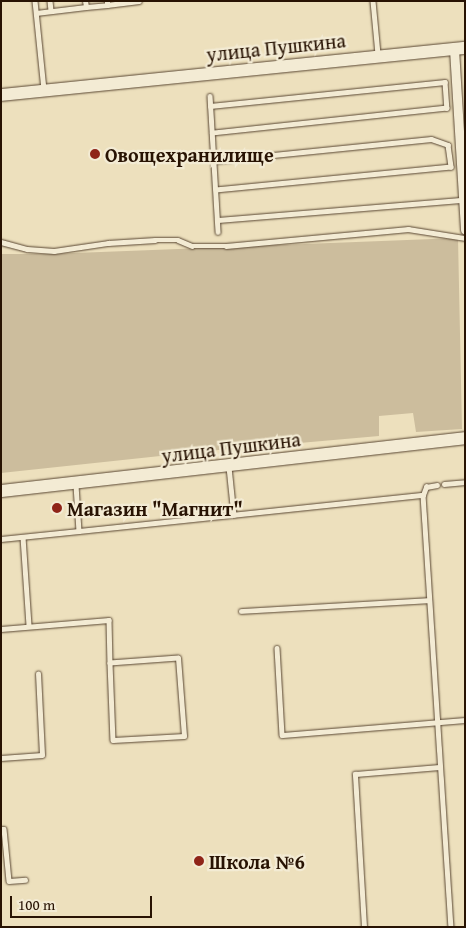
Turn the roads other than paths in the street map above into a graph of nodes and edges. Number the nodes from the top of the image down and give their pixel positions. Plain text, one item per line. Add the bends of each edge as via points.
1 (35, 1) edge
2 (50, 1) edge
3 (139, 1) edge
4 (373, 1) edge
5 (107, 3) edge
6 (86, 4) edge
7 (52, 11) junction
8 (36, 13) junction
9 (459, 49) edge
10 (378, 56) junction
11 (44, 90) junction
12 (1, 95) edge
13 (210, 96) dead end
14 (210, 106) junction
15 (212, 133) junction
16 (460, 144) junction
17 (448, 145) junction
18 (214, 160) junction
19 (463, 162) edge
20 (216, 190) junction
21 (464, 200) edge
22 (218, 220) junction
23 (465, 230) edge
24 (218, 232) dead end
25 (465, 238) edge
26 (1, 242) edge
27 (465, 438) edge
28 (229, 466) junction
29 (465, 482) edge
30 (76, 484) junction
31 (444, 484) dead end
32 (437, 485) dead end
33 (1, 491) edge
34 (423, 495) junction
35 (234, 514) junction
36 (79, 530) junction
37 (23, 537) junction
38 (1, 539) edge
39 (429, 600) junction
40 (241, 611) dead end
41 (29, 626) junction
42 (1, 629) edge
43 (277, 648) dead end
44 (110, 662) junction
45 (38, 674) dead end
46 (465, 720) edge
47 (437, 723) junction
48 (1, 758) edge
49 (440, 766) junction
50 (1, 829) edge
51 (25, 880) dead end
52 (364, 927) edge
53 (451, 927) edge

1 - 8 lane
2 - 7 lane
3 - 5 lane
4 - 10 lane
5 - 6 lane
6 - 7 lane
7 - 8 lane
8 - 11 lane
9 - 10 street, улица Пушкина
9 - 16 street
10 - 11 street, улица Пушкина
11 - 12 street, улица Пушкина
13 - 14 lane
14 - 15 lane
14 - 15 lane via 445,82 447,108
15 - 18 lane
16 - 17 lane
16 - 19 street
17 - 18 lane via 431,139
17 - 20 lane via 451,167
18 - 20 lane
19 - 21 street
20 - 22 lane
21 - 22 lane
21 - 23 street
22 - 24 lane
25 - 26 lane via 408,229 226,246 192,246 178,240 155,240 54,251 26,249
27 - 28 street, улица Пушкина
28 - 30 street, улица Пушкина
28 - 35 lane
29 - 31 lane
30 - 33 street, улица Пушкина
30 - 36 lane
32 - 34 lane via 426,487
34 - 35 lane
34 - 39 lane
35 - 36 lane
36 - 37 lane
37 - 38 lane
37 - 41 lane
39 - 40 lane
39 - 47 lane
41 - 42 lane
41 - 44 lane via 109,620
43 - 47 lane via 282,735
44 - 44 lane via 113,740 184,736 178,658
45 - 48 lane via 42,755
46 - 47 lane
47 - 49 lane
49 - 52 lane via 356,774
49 - 53 lane
50 - 51 lane via 4,829 9,882

